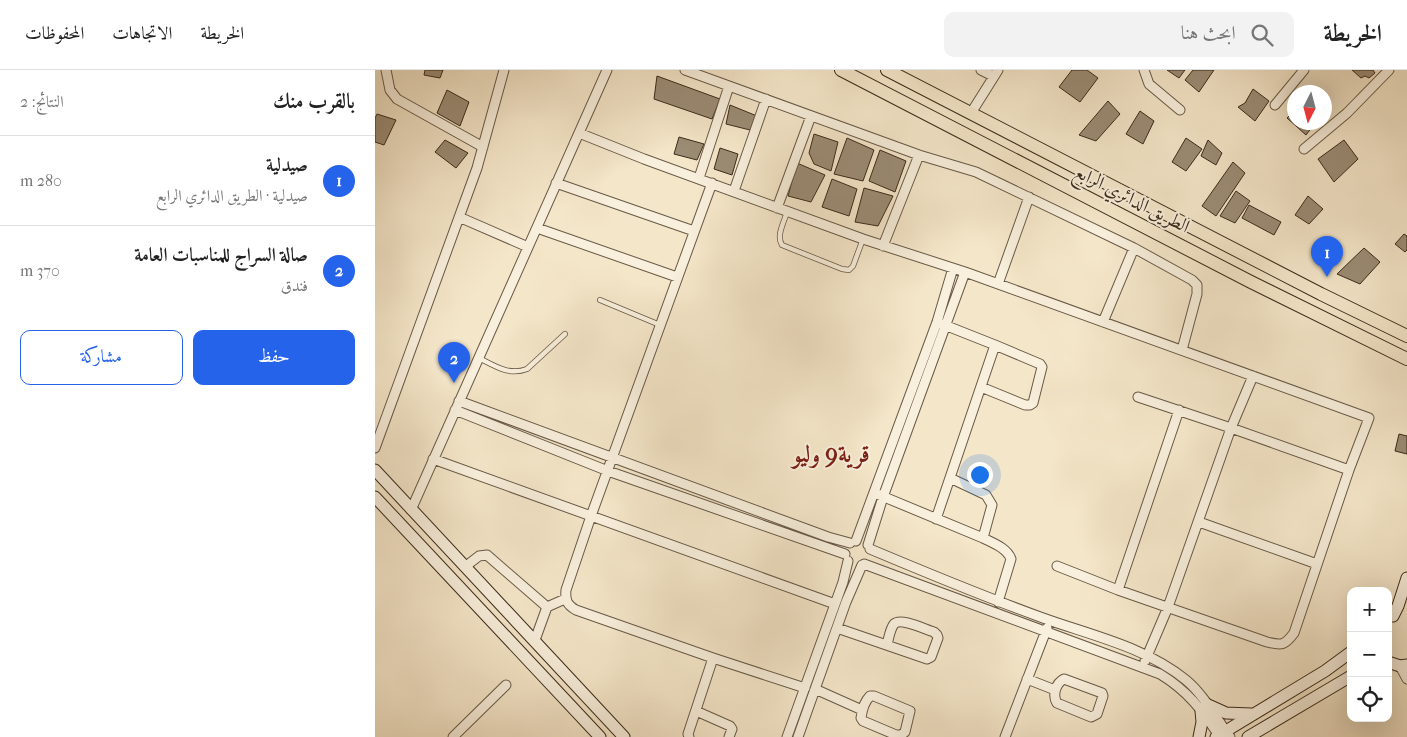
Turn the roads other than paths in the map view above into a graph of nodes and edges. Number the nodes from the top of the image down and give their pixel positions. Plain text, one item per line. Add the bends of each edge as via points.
1 (387, 70) edge
2 (504, 70) edge
3 (607, 70) edge
4 (685, 70) edge
5 (841, 70) edge
6 (887, 70) edge
7 (981, 70) edge
8 (1144, 70) edge
9 (1304, 70) edge
10 (1389, 70) edge
11 (995, 73) edge
12 (729, 86) junction
13 (766, 100) junction
14 (1275, 105) dead end
15 (1180, 110) dead end
16 (971, 113) junction
17 (811, 116) junction
18 (579, 133) junction
19 (483, 147) junction
20 (1304, 149) dead end
21 (919, 155) junction
22 (699, 178) junction
23 (557, 183) junction
24 (712, 183) junction
25 (734, 191) junction
26 (1029, 197) junction
27 (777, 208) junction
28 (787, 212) junction
29 (459, 217) junction
30 (537, 228) junction
31 (694, 231) junction
32 (863, 239) junction
33 (883, 246) junction
34 (528, 247) junction
35 (1134, 248) junction
36 (953, 268) junction
37 (965, 272) junction
38 (677, 277) junction
39 (997, 284) junction
40 (600, 300) dead end
41 (937, 322) junction
42 (1103, 322) junction
43 (661, 324) junction
44 (946, 326) junction
45 (565, 334) dead end
46 (1407, 336) edge
47 (995, 345) junction
48 (1182, 350) junction
49 (479, 358) junction
50 (1407, 359) edge
51 (1253, 376) junction
52 (981, 387) junction
53 (1138, 397) dead end
54 (459, 401) junction
55 (455, 410) junction
56 (1179, 410) junction
57 (1231, 428) junction
58 (375, 448) edge
59 (433, 459) junction
60 (612, 459) junction
61 (375, 470) edge
62 (1349, 470) junction
63 (608, 471) junction
64 (949, 478) junction
65 (879, 495) junction
66 (375, 497) edge
67 (411, 510) junction
68 (591, 516) junction
69 (936, 518) junction
70 (1199, 522) junction
71 (983, 538) junction
72 (853, 542) junction
73 (869, 547) junction
74 (847, 558) junction
75 (863, 564) junction
76 (1317, 564) junction
77 (466, 566) junction
78 (1057, 566) dead end
79 (1407, 578) edge
80 (1119, 590) junction
81 (565, 599) junction
82 (998, 602) junction
83 (835, 604) junction
84 (547, 607) junction
85 (1168, 607) junction
86 (1392, 616) edge
87 (1392, 617) edge
88 (1407, 617) edge
89 (1049, 620) junction
90 (837, 628) junction
91 (1045, 632) junction
92 (535, 640) junction
93 (887, 644) junction
94 (544, 650) junction
95 (1347, 655) edge
96 (1147, 656) junction
97 (713, 658) junction
98 (530, 663) junction
99 (1395, 664) edge
100 (1143, 667) junction
101 (1348, 677) edge
102 (1027, 679) junction
103 (1407, 679) edge
104 (506, 685) dead end
105 (810, 688) junction
106 (1055, 690) junction
107 (1204, 708) junction
108 (862, 710) junction
109 (696, 711) junction
110 (1253, 714) junction
111 (1222, 735) edge
112 (453, 737) edge
113 (600, 737) edge
114 (624, 737) edge
115 (689, 737) edge
116 (729, 737) edge
117 (787, 737) edge
118 (798, 737) edge
119 (1005, 737) edge
120 (1199, 737) edge
121 (1248, 737) edge

1 - 19 street via 390,90 397,100
2 - 19 street
3 - 18 street
4 - 12 street
5 - 50 main road, الطريق الدائري الرابع
6 - 16 main road, الطريق الدائري الرابع
7 - 11 street
8 - 15 street via 1149,84
9 - 14 street
10 - 20 street via 1347,113
11 - 16 street
12 - 13 street
12 - 22 street
13 - 17 street
13 - 25 street
16 - 46 main road, الطريق الدائري الرابع
17 - 21 street
17 - 27 street
18 - 22 street
18 - 23 street
19 - 29 street
21 - 26 street via 976,172
21 - 33 street
22 - 24 street
23 - 30 street
23 - 31 street
24 - 25 street
24 - 31 street
25 - 27 street
26 - 35 street
26 - 39 street
27 - 28 street
28 - 32 street
28 - 32 lane via 779,236 783,245 842,269 849,270 853,266
29 - 34 street
29 - 58 street
30 - 34 street
30 - 38 street
31 - 38 street
32 - 33 street
33 - 36 street
34 - 49 street
35 - 42 street
35 - 48 street via 1192,280 1197,286
36 - 37 street
36 - 41 street
37 - 39 street
37 - 44 street
38 - 43 street
39 - 42 street
40 - 43 lane
41 - 44 street
41 - 65 street
42 - 48 street
43 - 60 street
44 - 47 street
44 - 65 street
45 - 49 lane via 527,369 519,372 509,372
47 - 52 street
47 - 52 street via 1040,364 1033,403 1025,405
48 - 51 street
49 - 54 street
51 - 57 street
51 - 62 street via 1369,418
52 - 64 street
53 - 56 street
54 - 55 street
54 - 60 street
55 - 59 street
55 - 63 street
56 - 57 street
56 - 80 street
57 - 62 street
57 - 70 street
59 - 67 street
59 - 68 street
60 - 63 street
60 - 72 street via 828,537
61 - 67 street
62 - 76 street
63 - 68 street
63 - 74 street
64 - 69 street
64 - 71 street via 990,500 992,505
65 - 69 street
65 - 72 street
65 - 73 street
66 - 98 street
67 - 77 street
68 - 81 street via 565,590
68 - 83 street
69 - 71 street
70 - 76 street
70 - 85 street
71 - 82 street via 1006,550 1011,557
72 - 73 street via 863,541
72 - 74 street via 846,548
73 - 75 street via 870,556
73 - 82 street
74 - 75 street via 857,566
74 - 83 street
75 - 90 street
75 - 91 street
76 - 85 street via 1294,633 1286,643 1267,642
77 - 84 street via 479,556 487,555
77 - 92 street
78 - 80 street
79 - 86 street via 1399,606
80 - 85 street
81 - 84 street
81 - 97 street via 576,610
82 - 89 street
83 - 105 street
84 - 92 street
85 - 96 street
87 - 88 street
89 - 91 street
89 - 96 street
90 - 93 street
90 - 105 street
91 - 100 street
91 - 102 street
92 - 94 street
93 - 93 street via 927,659 931,657 938,638 934,632 898,622 893,625
94 - 98 street
94 - 114 street
95 - 110 street
96 - 100 street
96 - 107 street via 1187,681
97 - 105 street
97 - 109 street
98 - 113 street
99 - 103 street
100 - 107 street via 1178,685
101 - 121 street
102 - 106 street
102 - 119 street
104 - 112 street
105 - 108 street
105 - 117 street
105 - 118 street
106 - 106 street via 1057,703 1091,717 1097,714 1103,696 1099,691 1064,679
107 - 110 street
107 - 111 street
107 - 120 street
108 - 108 street via 863,722 896,735 905,732 910,714 908,710 874,696 866,700
109 - 115 street
109 - 116 street via 730,726
110 - 111 street

